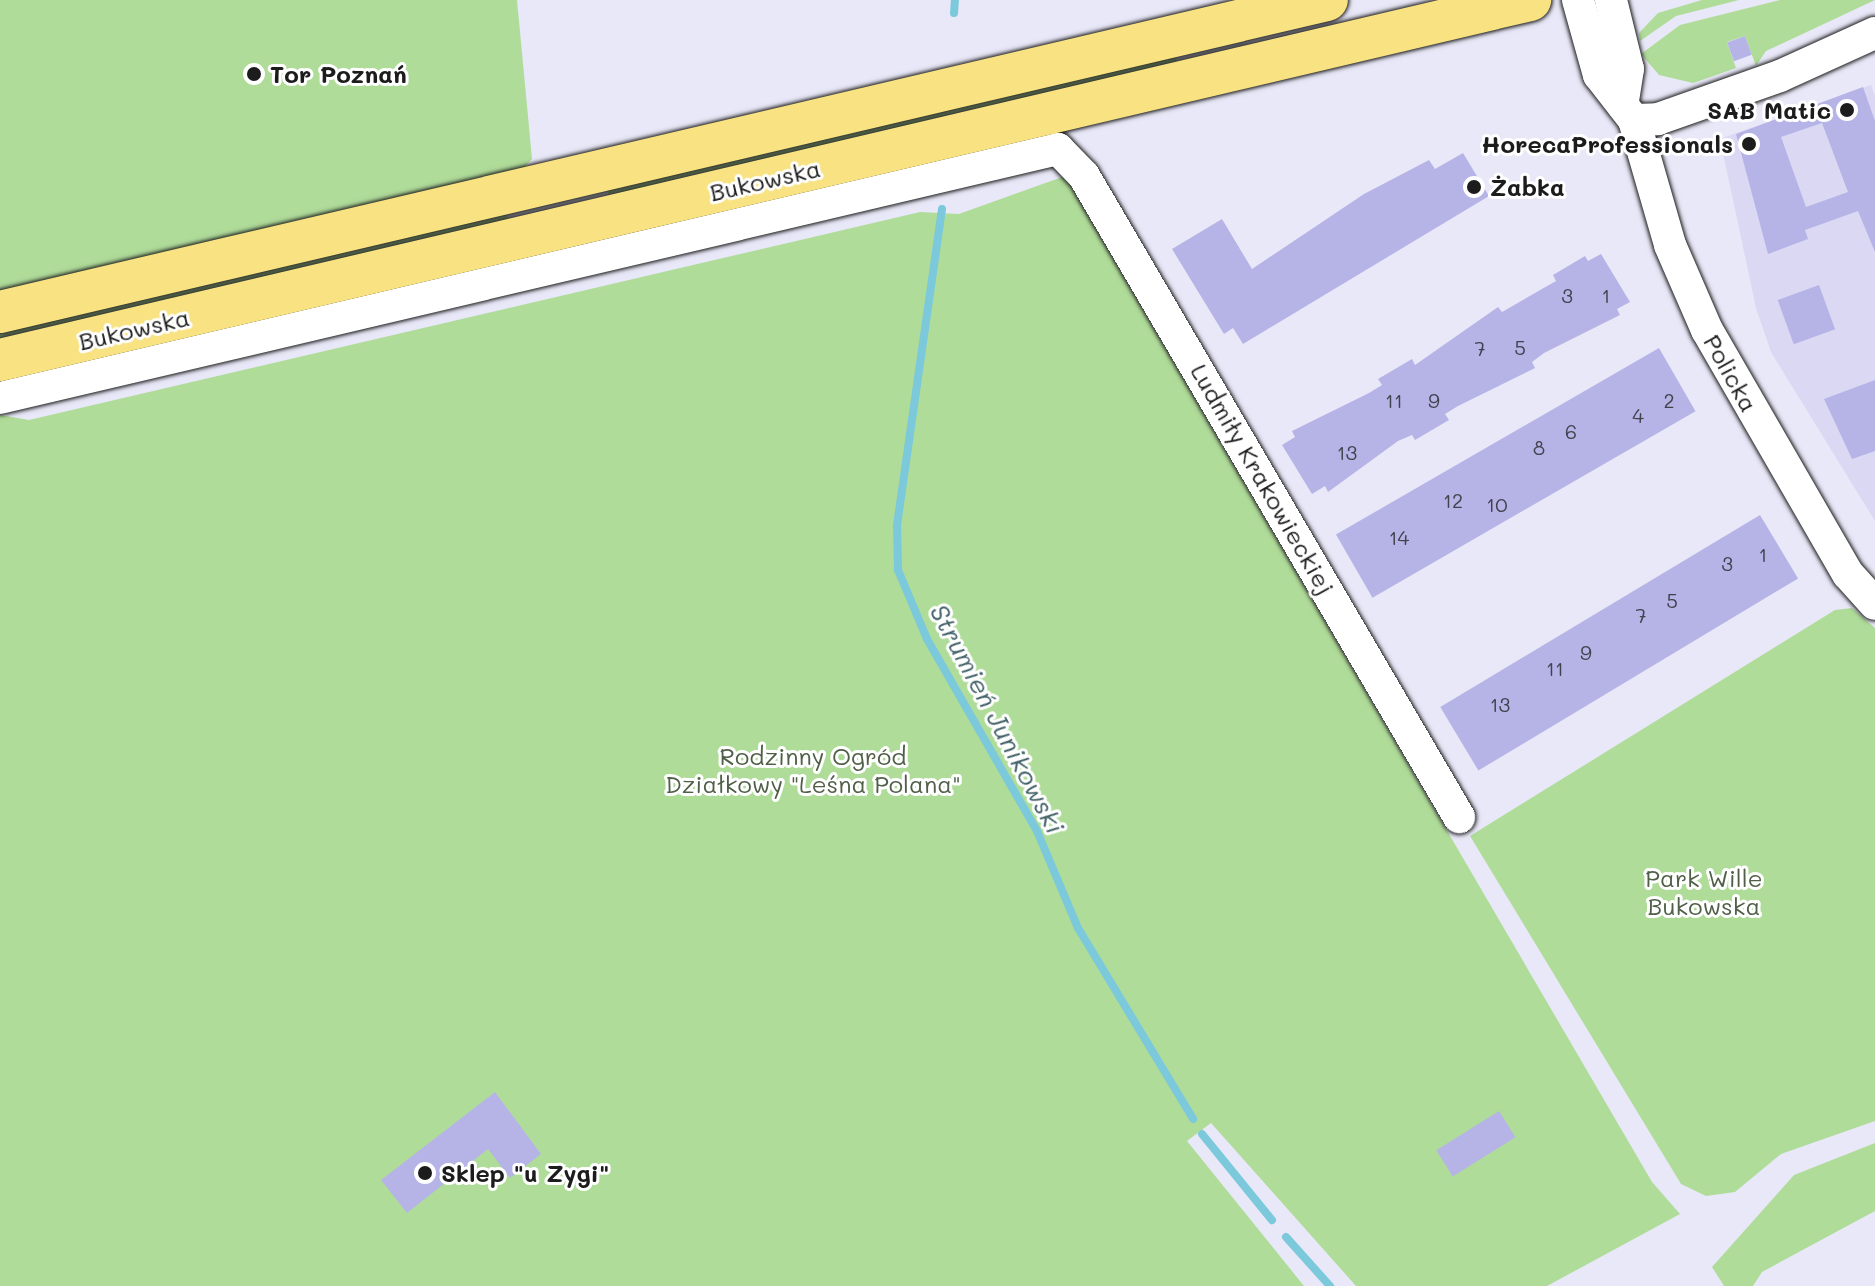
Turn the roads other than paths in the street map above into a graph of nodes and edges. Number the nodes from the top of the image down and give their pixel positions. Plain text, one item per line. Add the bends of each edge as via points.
1 (1327, 0) edge
2 (1530, 0) edge
3 (1578, 0) edge
4 (1611, 0) edge
5 (1875, 33) edge
6 (1628, 112) junction
7 (0, 312) edge
8 (0, 360) edge
9 (0, 398) edge
10 (1875, 604) edge
11 (1459, 817) dead end

1 - 7 main road, Bukowska
2 - 8 main road, Bukowska
3 - 6 street, Policka via 1599,75
4 - 6 street, Policka via 1628,69
5 - 6 street via 1766,81 1658,119
6 - 10 street, Policka via 1670,245 1707,330 1848,574
9 - 11 street, Ludmiły Krakowieckiej via 1058,149 1091,188

